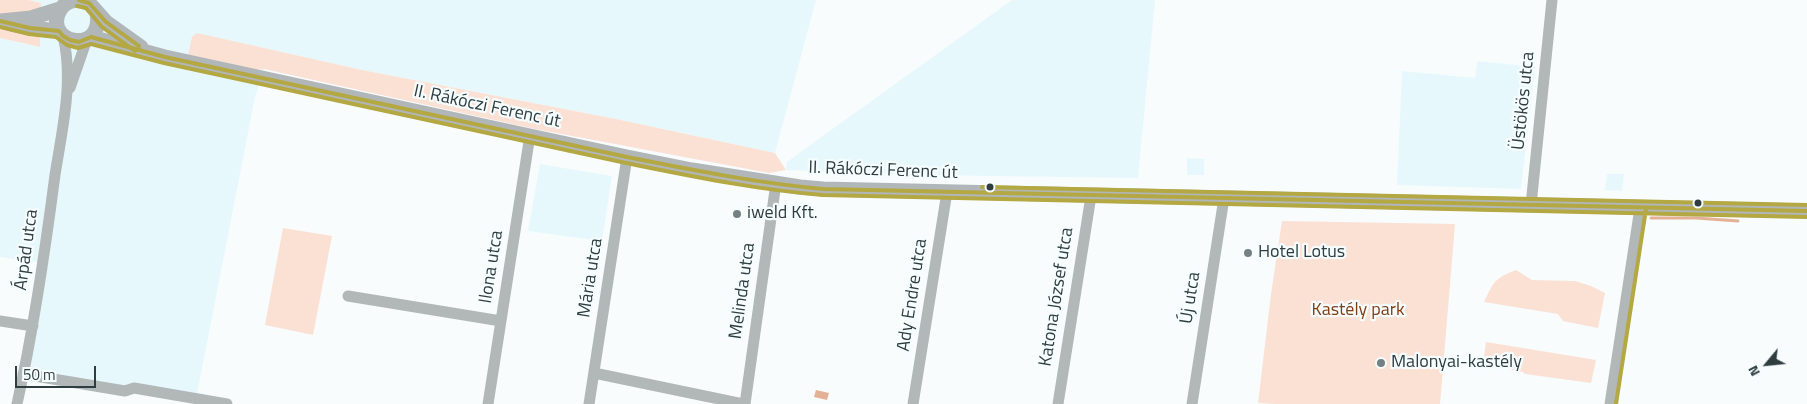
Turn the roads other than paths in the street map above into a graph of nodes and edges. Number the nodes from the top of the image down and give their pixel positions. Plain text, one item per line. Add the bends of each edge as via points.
1 (1552, 0) edge
2 (78, 4) edge
3 (0, 21) edge
4 (61, 33) junction
5 (89, 38) junction
6 (151, 53) junction
7 (66, 99) junction
8 (530, 135) junction
9 (627, 157) junction
10 (776, 183) junction
11 (947, 192) junction
12 (1091, 196) junction
13 (1224, 198) junction
14 (1531, 205) junction
15 (1640, 208) junction
16 (1807, 211) edge
17 (348, 296) dead end
18 (0, 321) edge
19 (502, 321) junction
20 (33, 326) junction
21 (594, 373) junction
22 (23, 374) junction
23 (190, 401) edge
24 (17, 404) edge
25 (227, 404) edge
26 (488, 404) edge
27 (589, 404) edge
28 (744, 404) edge
29 (913, 404) edge
30 (1058, 404) edge
31 (1192, 404) edge
32 (1610, 404) edge

1 - 14 street, Üstökös utca
2 - 3 main road, II. Rákóczi Ferenc út via 31,18
2 - 4 main road via 57,16
2 - 5 main road via 98,22
2 - 6 main road, II. Rákóczi Ferenc út
3 - 4 main road, II. Rákóczi Ferenc út
4 - 5 main road, II. Rákóczi Ferenc út via 79,42
4 - 7 street, Árpád utca via 67,52
5 - 6 main road, II. Rákóczi Ferenc út
5 - 7 street, Árpád utca
6 - 8 main road, II. Rákóczi Ferenc út
7 - 20 street, Árpád utca
8 - 9 main road, II. Rákóczi Ferenc út
8 - 19 street, Ilona utca
9 - 10 main road, II. Rákóczi Ferenc út
9 - 21 street, Mária utca
10 - 11 main road, II. Rákóczi Ferenc út via 824,189
10 - 28 street, Melinda utca
11 - 12 main road, II. Rákóczi Ferenc út
11 - 29 street, Ady Endre utca
12 - 13 main road, II. Rákóczi Ferenc út
12 - 30 street, Katona József utca
13 - 14 main road, II. Rákóczi Ferenc út
13 - 31 street, Új utca
14 - 15 main road, II. Rákóczi Ferenc út
15 - 16 main road, II. Rákóczi Ferenc út
15 - 32 street
17 - 19 street
18 - 20 street
19 - 26 street, Ilona utca
20 - 22 street, Árpád utca
21 - 27 street, Mária utca
21 - 28 street
22 - 23 street via 125,391 134,388
22 - 24 street, Árpád utca
23 - 25 street

